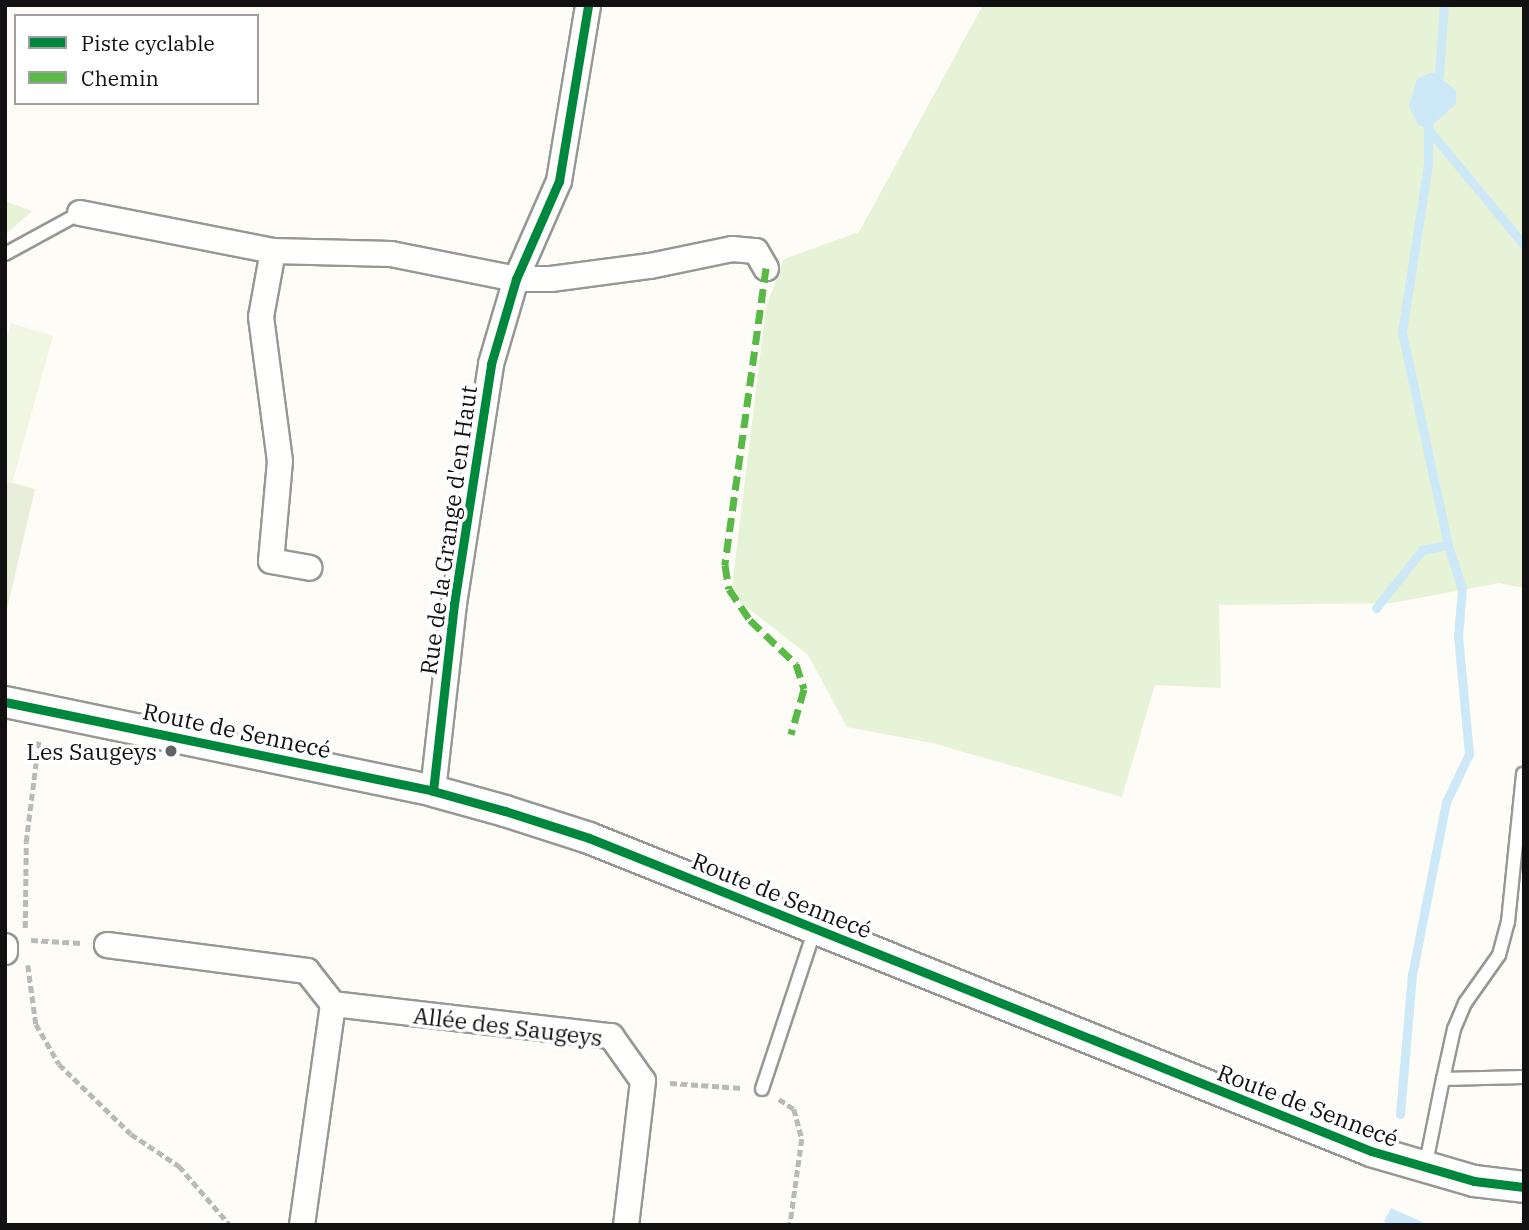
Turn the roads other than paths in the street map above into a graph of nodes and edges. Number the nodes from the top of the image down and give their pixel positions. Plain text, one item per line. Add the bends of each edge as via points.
1 (588, 5) edge
2 (80, 213) joint
3 (273, 251) junction
4 (5, 254) edge
5 (766, 268) dead end
6 (516, 279) junction
7 (309, 568) dead end
8 (5, 702) edge
9 (1523, 774) edge
10 (433, 791) junction
11 (815, 929) junction
12 (107, 944) road end
13 (333, 1004) junction
14 (1524, 1077) edge
15 (1443, 1079) junction
16 (762, 1089) road end
17 (1425, 1168) junction
18 (1524, 1187) edge
19 (302, 1225) edge
20 (626, 1225) edge

1 - 6 street, Rue de la Grange d'en Haut via 559,181
2 - 3 street
2 - 4 lane
3 - 6 street via 391,254
3 - 7 street via 261,317 280,461 271,561
5 - 6 street via 756,251 732,249 650,266
6 - 10 street, Rue de la Grange d'en Haut via 491,364 454,604
8 - 10 street, Route de Sennecé
9 - 15 lane via 1505,933 1489,975 1465,1003
10 - 11 street, Route de Sennecé via 589,838
11 - 16 lane
11 - 17 street, Route de Sennecé via 1082,1039
12 - 13 street via 307,971
13 - 19 street
13 - 20 street, Allée des Saugeys via 611,1036 643,1081
14 - 15 lane
15 - 17 lane
17 - 18 street, Route de Sennecé

